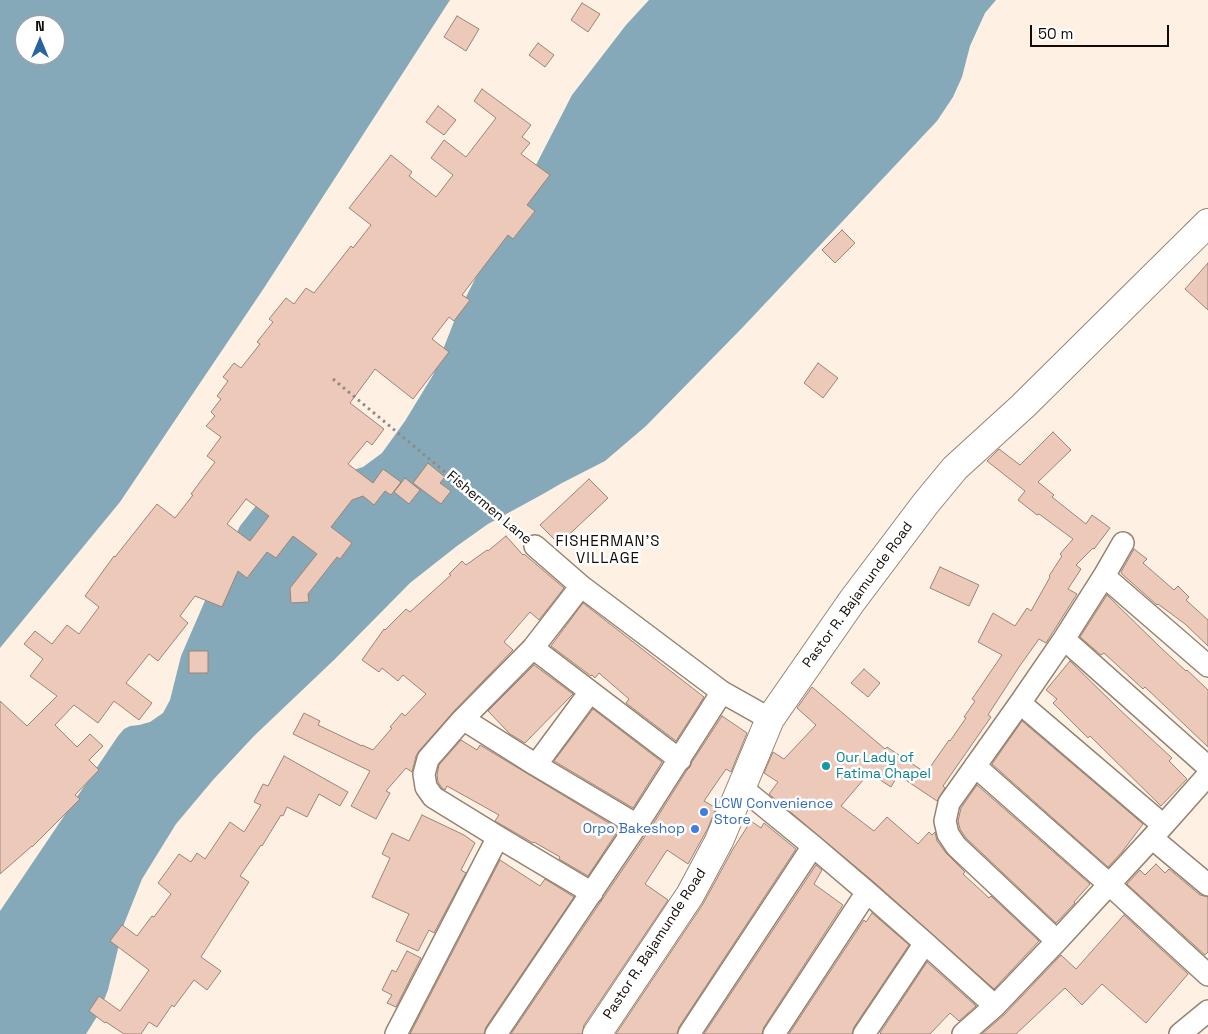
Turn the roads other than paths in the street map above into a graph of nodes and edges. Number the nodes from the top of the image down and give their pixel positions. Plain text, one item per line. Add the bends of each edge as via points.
1 (1208, 223) edge
2 (1123, 543) dead end
3 (535, 546) road end
4 (1104, 576) junction
5 (581, 586) junction
6 (1064, 639) junction
7 (533, 648) junction
8 (1208, 666) edge
9 (590, 692) junction
10 (722, 692) junction
11 (1020, 703) junction
12 (463, 719) junction
13 (770, 719) junction
14 (680, 760) junction
15 (536, 765) junction
16 (976, 766) junction
17 (1208, 766) edge
18 (1208, 775) edge
19 (742, 788) junction
20 (637, 825) junction
21 (1158, 832) junction
22 (498, 837) junction
23 (813, 846) junction
24 (1110, 885) junction
25 (1208, 885) edge
26 (867, 892) junction
27 (592, 893) junction
28 (1057, 941) junction
29 (925, 943) junction
30 (1208, 975) edge
31 (994, 1006) junction
32 (1208, 1011) edge
33 (396, 1034) edge
34 (496, 1034) edge
35 (596, 1034) edge
36 (688, 1034) edge
37 (774, 1034) edge
38 (864, 1034) edge
39 (963, 1034) edge
40 (1180, 1034) edge

1 - 13 street, Pastor R. Bajamunde Road via 1023,406 955,468 852,600
2 - 4 street
3 - 5 street, Fishermen Lane
4 - 6 street
4 - 8 street
5 - 7 street
5 - 10 street, Fishermen Lane
6 - 11 street
6 - 17 street
7 - 9 street
7 - 12 street
9 - 14 street
9 - 15 street
10 - 13 street, Fishermen Lane
10 - 14 street
11 - 16 street
11 - 21 street
12 - 15 street
12 - 22 street via 428,759 424,774 426,787 433,797
13 - 19 street, Pastor R. Bajamunde Road
14 - 20 street
15 - 20 street
16 - 24 street
16 - 28 street via 949,803 948,834 956,846
18 - 21 street
19 - 23 street
19 - 35 street, Pastor R. Bajamunde Road via 690,895
20 - 27 street
21 - 24 street
21 - 25 street
22 - 27 street
22 - 33 street
23 - 26 street
23 - 36 street
24 - 28 street
24 - 30 street
26 - 29 street
26 - 37 street
27 - 34 street
28 - 31 street
29 - 31 street
29 - 38 street
31 - 39 street
32 - 40 street

